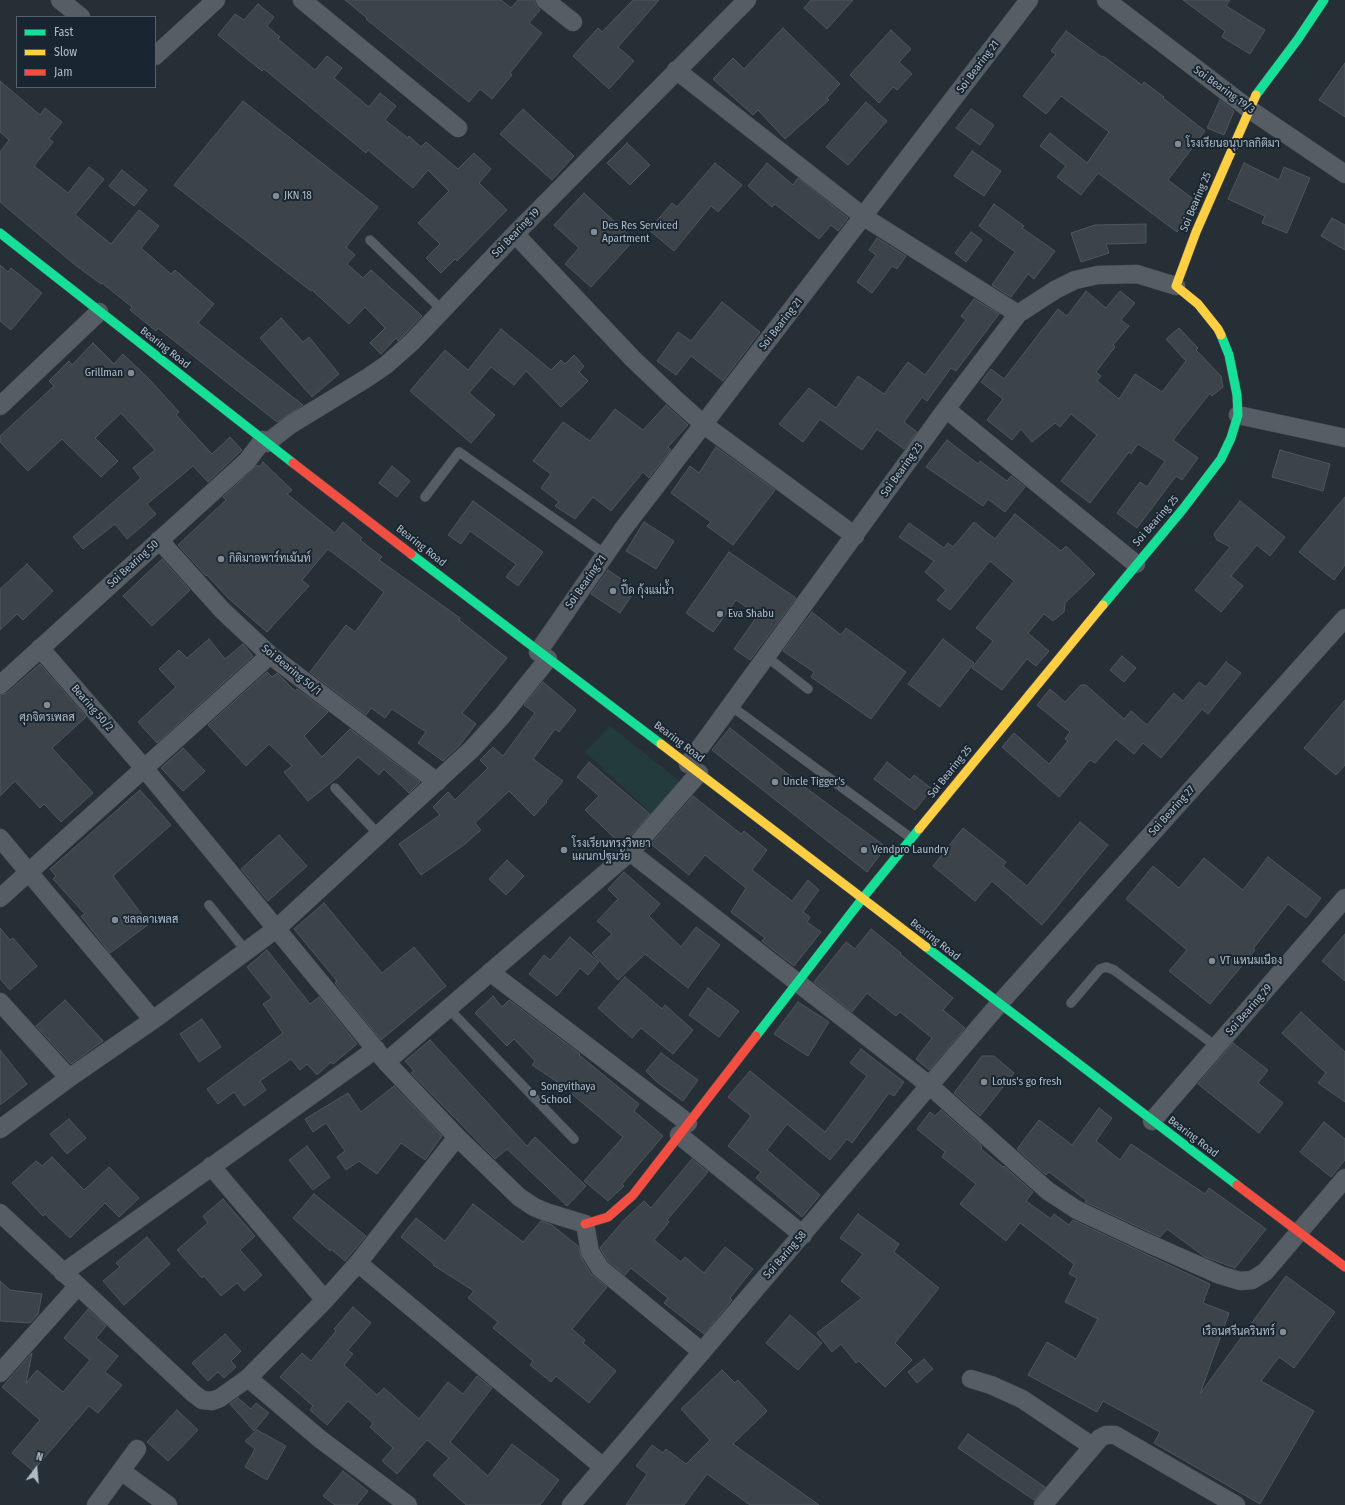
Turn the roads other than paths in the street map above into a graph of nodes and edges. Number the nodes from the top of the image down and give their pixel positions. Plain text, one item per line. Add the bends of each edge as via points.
1 (60, 0) edge
2 (216, 0) edge
3 (302, 0) edge
4 (545, 0) edge
5 (747, 0) edge
6 (1029, 0) edge
7 (1106, 0) edge
8 (1324, 0) edge
9 (80, 16) edge
10 (572, 22) dead end
11 (156, 55) edge
12 (676, 70) junction
13 (1249, 108) junction
14 (458, 128) dead end
15 (1345, 174) edge
16 (864, 217) junction
17 (0, 233) edge
18 (515, 234) junction
19 (370, 240) dead end
20 (1176, 286) junction
21 (442, 310) junction
22 (99, 312) junction
23 (1018, 314) junction
24 (0, 406) edge
25 (946, 409) junction
26 (1238, 415) junction
27 (704, 424) junction
28 (1345, 438) edge
29 (265, 441) junction
30 (425, 497) dead end
31 (854, 536) junction
32 (159, 540) junction
33 (605, 554) junction
34 (1136, 564) junction
35 (1345, 618) edge
36 (40, 648) junction
37 (270, 654) junction
38 (543, 655) junction
39 (766, 656) junction
40 (0, 685) edge
41 (808, 689) dead end
42 (730, 706) junction
43 (144, 768) junction
44 (694, 769) junction
45 (437, 782) junction
46 (335, 788) dead end
47 (379, 835) junction
48 (0, 838) edge
49 (911, 838) junction
50 (630, 852) junction
51 (28, 872) junction
52 (0, 898) edge
53 (1345, 898) edge
54 (862, 899) junction
55 (209, 905) dead end
56 (276, 929) junction
57 (246, 951) junction
58 (490, 972) junction
59 (796, 982) junction
60 (0, 1002) edge
61 (1071, 1002) dead end
62 (999, 1004) junction
63 (448, 1008) junction
64 (153, 1020) junction
65 (1217, 1047) junction
66 (381, 1055) junction
67 (69, 1078) junction
68 (929, 1085) junction
69 (1152, 1121) junction
70 (0, 1129) edge
71 (684, 1129) junction
72 (457, 1137) junction
73 (574, 1139) dead end
74 (210, 1166) junction
75 (1345, 1178) edge
76 (0, 1213) edge
77 (585, 1224) junction
78 (1299, 1232) junction
79 (803, 1235) junction
80 (358, 1263) junction
81 (1345, 1267) edge
82 (63, 1273) junction
83 (77, 1287) junction
84 (325, 1300) junction
85 (702, 1352) junction
86 (0, 1374) edge
87 (248, 1378) junction
88 (971, 1379) dead end
89 (1092, 1446) junction
90 (138, 1449) dead end
91 (603, 1467) junction
92 (121, 1471) junction
93 (96, 1505) edge
94 (168, 1505) edge
95 (407, 1505) edge
96 (570, 1505) edge
97 (1043, 1505) edge
98 (1236, 1505) edge

1 - 9 street
2 - 11 street
3 - 14 street
4 - 10 street
5 - 12 street, Soi Bearing 19
6 - 16 street, Soi Bearing 21
7 - 13 street, Soi Bearing 19/3
8 - 13 main road, Soi Bearing 25 via 1260,88
12 - 16 street
12 - 18 street, Soi Bearing 19
13 - 15 street, Soi Bearing 19/3
13 - 20 main road, Soi Bearing 25
16 - 23 street
16 - 27 street, Soi Bearing 21
17 - 22 main road, Bearing Road
18 - 21 street, Soi Bearing 19
18 - 27 street via 634,359
19 - 21 lane
20 - 23 street, Soi Bearing 23 via 1137,274 1098,275 1075,280
20 - 26 main road, Soi Bearing 25 via 1198,304 1218,329 1229,355 1235,379
21 - 29 street, Soi Bearing 19 via 386,365
22 - 24 street
22 - 29 main road, Bearing Road
23 - 25 street, Soi Bearing 23
25 - 31 street, Soi Bearing 23
25 - 34 street
26 - 28 street
26 - 34 main road, Soi Bearing 25 via 1221,459 1207,480
27 - 31 street
27 - 33 street, Soi Bearing 21
29 - 32 street, Soi Bearing 50 via 247,461
29 - 38 main road, Bearing Road
30 - 33 lane via 459,452
31 - 39 street, Soi Bearing 23
32 - 36 street, Soi Bearing 50
32 - 37 street, Soi Bearing 50/1 via 223,611
33 - 38 street, Soi Bearing 21
34 - 49 main road, Soi Bearing 25
35 - 62 street, Soi Bearing 27
36 - 40 street, Soi Bearing 50
36 - 43 street, Bearing 50/2
37 - 43 street
37 - 45 street, Soi Bearing 50/1
38 - 44 main road, Bearing Road
38 - 45 street, Soi Bearing 21 via 472,749
39 - 41 lane
39 - 42 street, Soi Bearing 23
42 - 44 street, Soi Bearing 23
42 - 49 lane
43 - 51 street
43 - 56 street, Bearing 50/2
44 - 50 street, Soi Bearing 23
44 - 54 main road, Bearing Road
45 - 47 street, Soi Bearing 21
46 - 47 lane
47 - 56 street, Soi Bearing 21
48 - 51 street
49 - 54 main road, Soi Bearing 25
50 - 58 street, Soi Bearing 23
50 - 59 street
51 - 52 street
51 - 64 street
53 - 65 street, Soi Bearing 29
54 - 59 main road, Soi Bearing 25
54 - 62 main road, Bearing Road
55 - 57 lane
56 - 57 street, Soi Bearing 21
56 - 66 street, Bearing 50/2
57 - 64 street, Soi Bearing 21
58 - 63 street, Soi Bearing 23
58 - 71 street
59 - 68 street
59 - 71 main road, Soi Bearing 25
60 - 67 street
61 - 65 lane via 1100,969 1106,967 1114,970
62 - 68 street, Soi Baring 58
62 - 69 main road, Bearing Road
63 - 66 street, Soi Bearing 23
63 - 73 lane
64 - 67 street, Soi Bearing 21
65 - 69 street, Soi Bearing 29
66 - 72 street, Bearing 50/2
66 - 74 street, Soi Bearing 23
67 - 70 street, Soi Bearing 21
68 - 78 street via 1048,1190 1077,1210 1220,1275 1240,1281 1252,1280 1265,1272
68 - 79 street, Soi Baring 58
69 - 78 main road, Bearing Road
71 - 77 main road, Soi Bearing 25 via 633,1195 619,1209 608,1217
71 - 79 street
72 - 77 street, Bearing 50/2 via 519,1197 546,1212
72 - 80 street
74 - 82 street, Soi Bearing 23
74 - 84 street
75 - 78 street
76 - 82 street
77 - 85 street via 590,1252 600,1268
78 - 81 main road, Bearing Road
79 - 85 street, Soi Baring 58
80 - 84 street
80 - 91 street
82 - 83 street
83 - 86 street
83 - 87 street via 202,1400 212,1401 220,1398
84 - 87 street
85 - 91 street, Soi Baring 58
87 - 95 street via 320,1439
88 - 89 street via 991,1384 1022,1399
89 - 97 street
89 - 98 street via 1106,1435 1115,1435
90 - 92 street
91 - 96 street, Soi Baring 58
92 - 93 street
92 - 94 street

